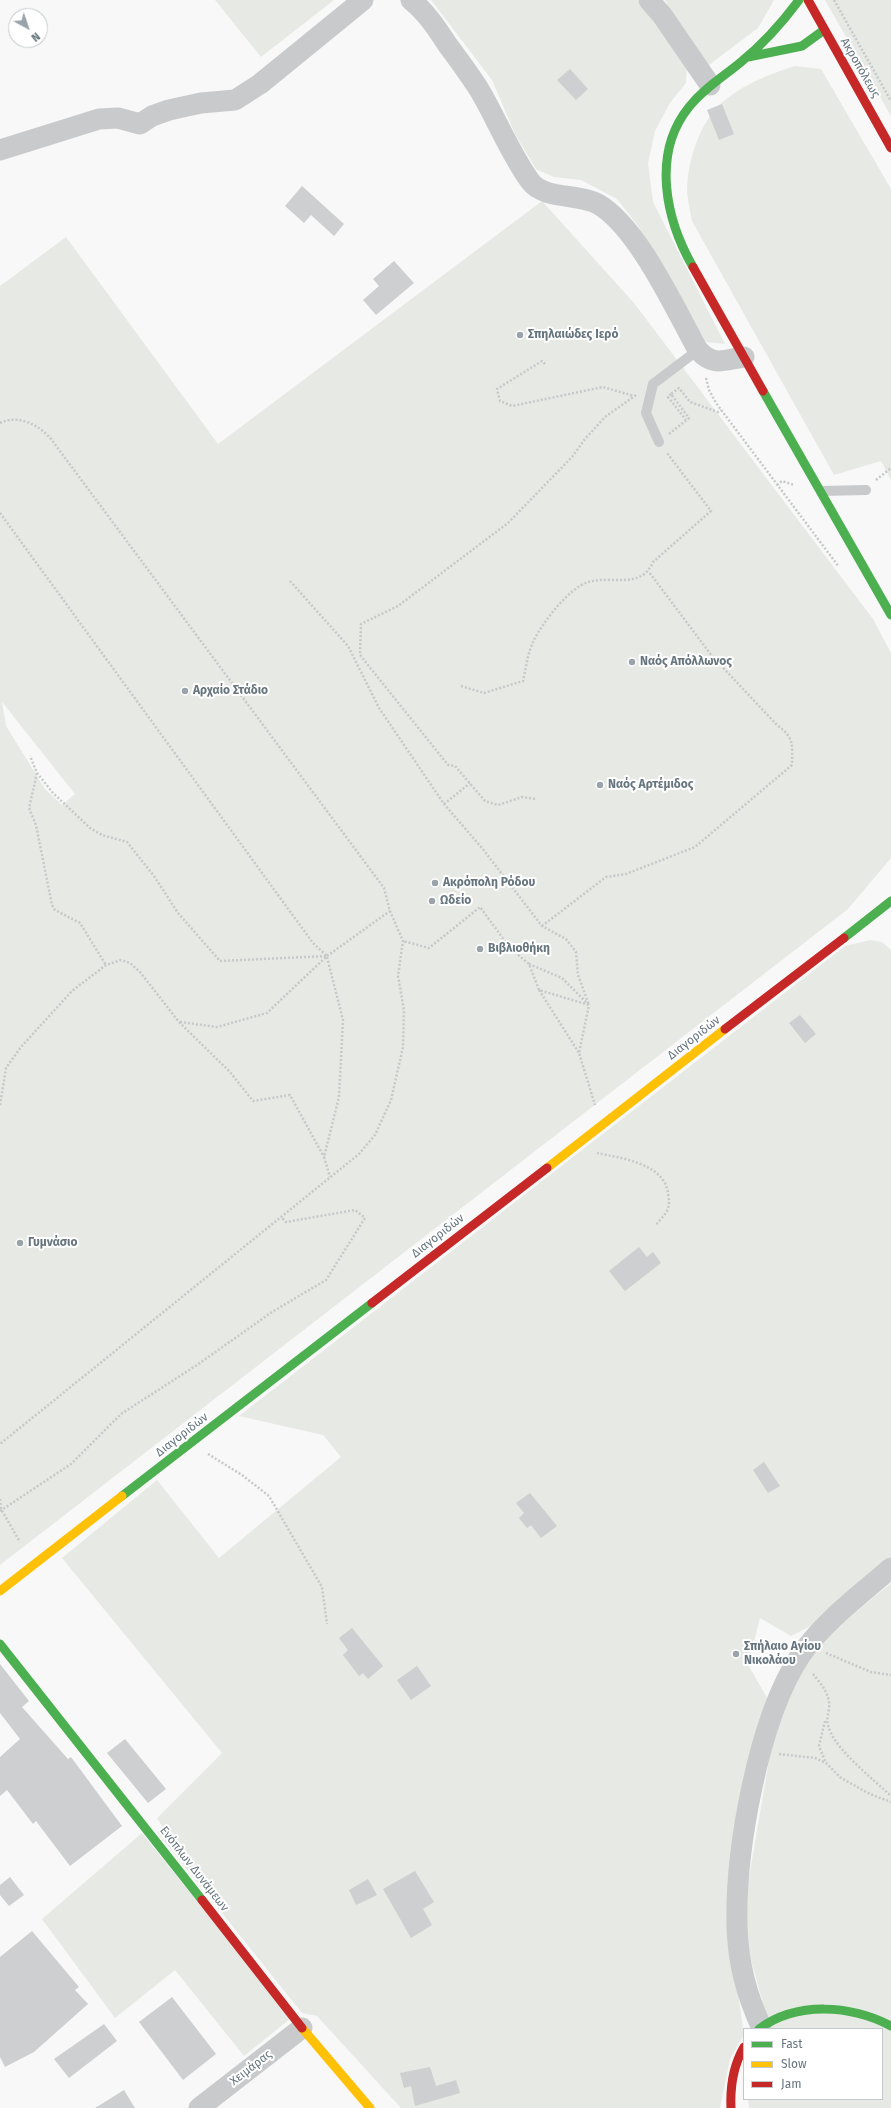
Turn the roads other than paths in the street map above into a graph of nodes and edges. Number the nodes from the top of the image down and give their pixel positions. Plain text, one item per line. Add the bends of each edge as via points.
1 (363, 0) edge
2 (411, 0) edge
3 (648, 0) edge
4 (799, 0) edge
5 (808, 0) edge
6 (824, 30) junction
7 (747, 57) junction
8 (710, 85) junction
9 (891, 148) edge
10 (0, 150) edge
11 (698, 350) junction
12 (744, 357) junction
13 (659, 442) road end
14 (866, 490) road end
15 (822, 491) junction
16 (891, 615) edge
17 (891, 901) edge
18 (891, 1568) edge
19 (0, 1591) edge
20 (0, 1644) edge
21 (891, 2026) edge
22 (302, 2028) junction
23 (760, 2028) edge
24 (743, 2049) edge
25 (199, 2108) edge
26 (370, 2108) edge
27 (731, 2108) edge

1 - 10 street via 260,84 235,100 201,102 169,110 140,124 118,118 99,118
2 - 11 street via 424,10 479,90 531,181 537,187 548,191 597,204 618,220 642,250
3 - 8 street via 662,14
4 - 7 street via 774,31
5 - 6 street, Ακροπόλεως
6 - 7 street via 802,46
6 - 9 street, Ακροπόλεως
7 - 8 street
8 - 12 street via 687,108 674,134 665,180 673,223 691,264
11 - 12 street via 706,359 717,362
11 - 13 lane via 653,384 646,413
12 - 15 street
14 - 15 lane
15 - 16 street
17 - 19 street, Διαγοριδών
18 - 23 street via 841,1610 804,1652 781,1693 761,1753 744,1840 738,1884 737,1928 740,1961
20 - 22 street, Ενόπλων Δυνάμεων
21 - 23 street via 880,2019 863,2014 824,2008 777,2018
22 - 25 street, Χειμάρας
22 - 26 street, Ενόπλων Δυνάμεων
24 - 27 street via 732,2073 729,2093

